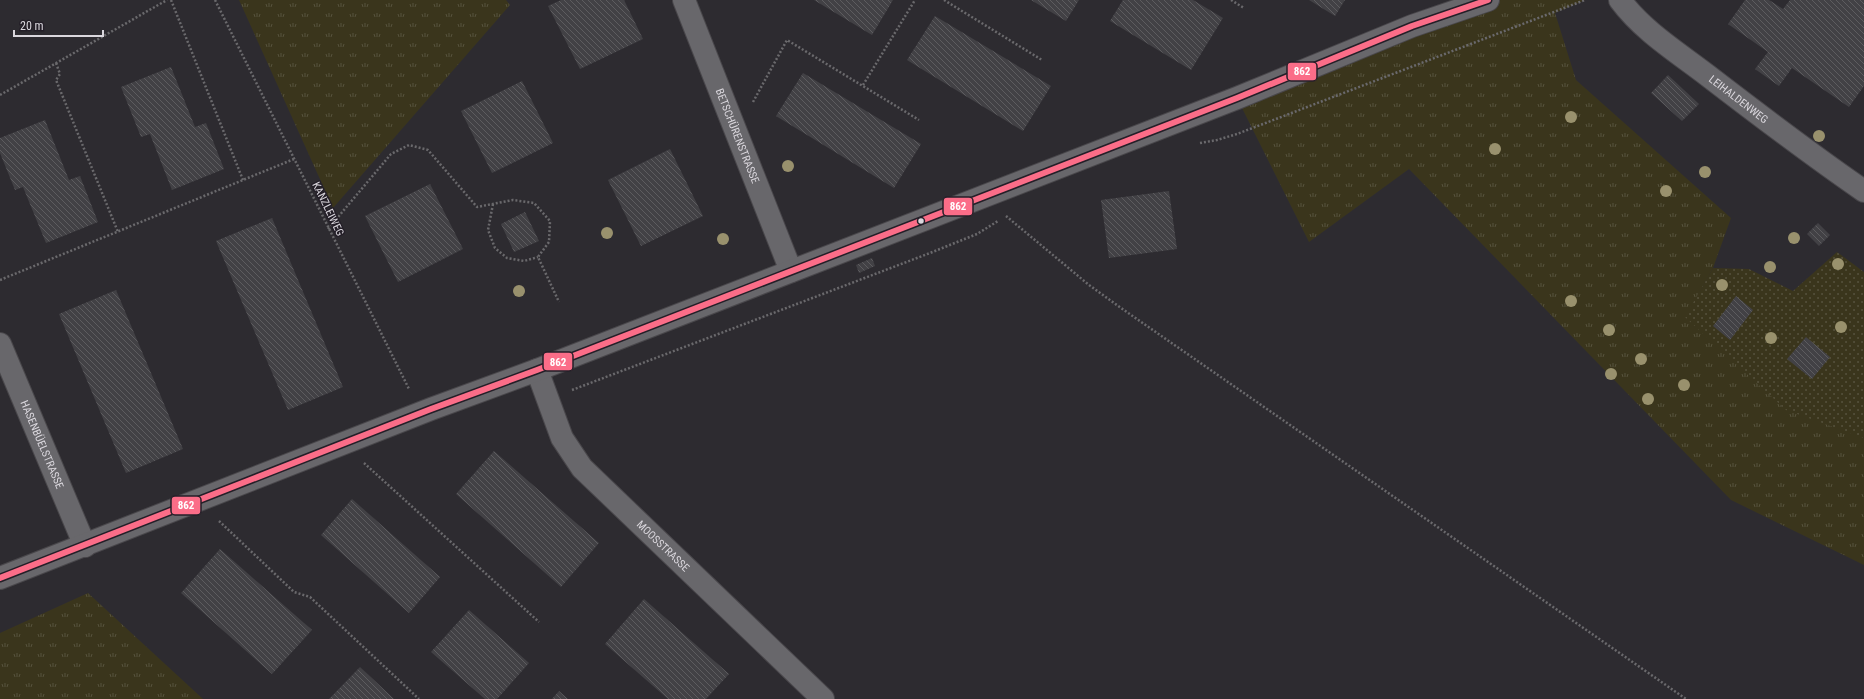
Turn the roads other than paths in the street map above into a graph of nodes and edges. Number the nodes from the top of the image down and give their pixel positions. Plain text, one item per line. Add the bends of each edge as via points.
1 (684, 0) edge
2 (1488, 0) edge
3 (1620, 0) edge
4 (1864, 191) edge
5 (791, 271) junction
6 (0, 344) edge
7 (537, 370) junction
8 (85, 546) junction
9 (0, 578) edge
10 (823, 699) edge

1 - 5 street, BETSCHÜRENSTRASSE
2 - 5 street via 1412,26 1237,98
3 - 4 street, LEIHALDENWEG via 1638,21 1662,41 1806,151
5 - 7 street
6 - 8 street, HASENBÜELSTRASSE
7 - 8 street via 431,409
7 - 10 street, MOOSSTRASSE via 562,438 582,468
8 - 9 street

